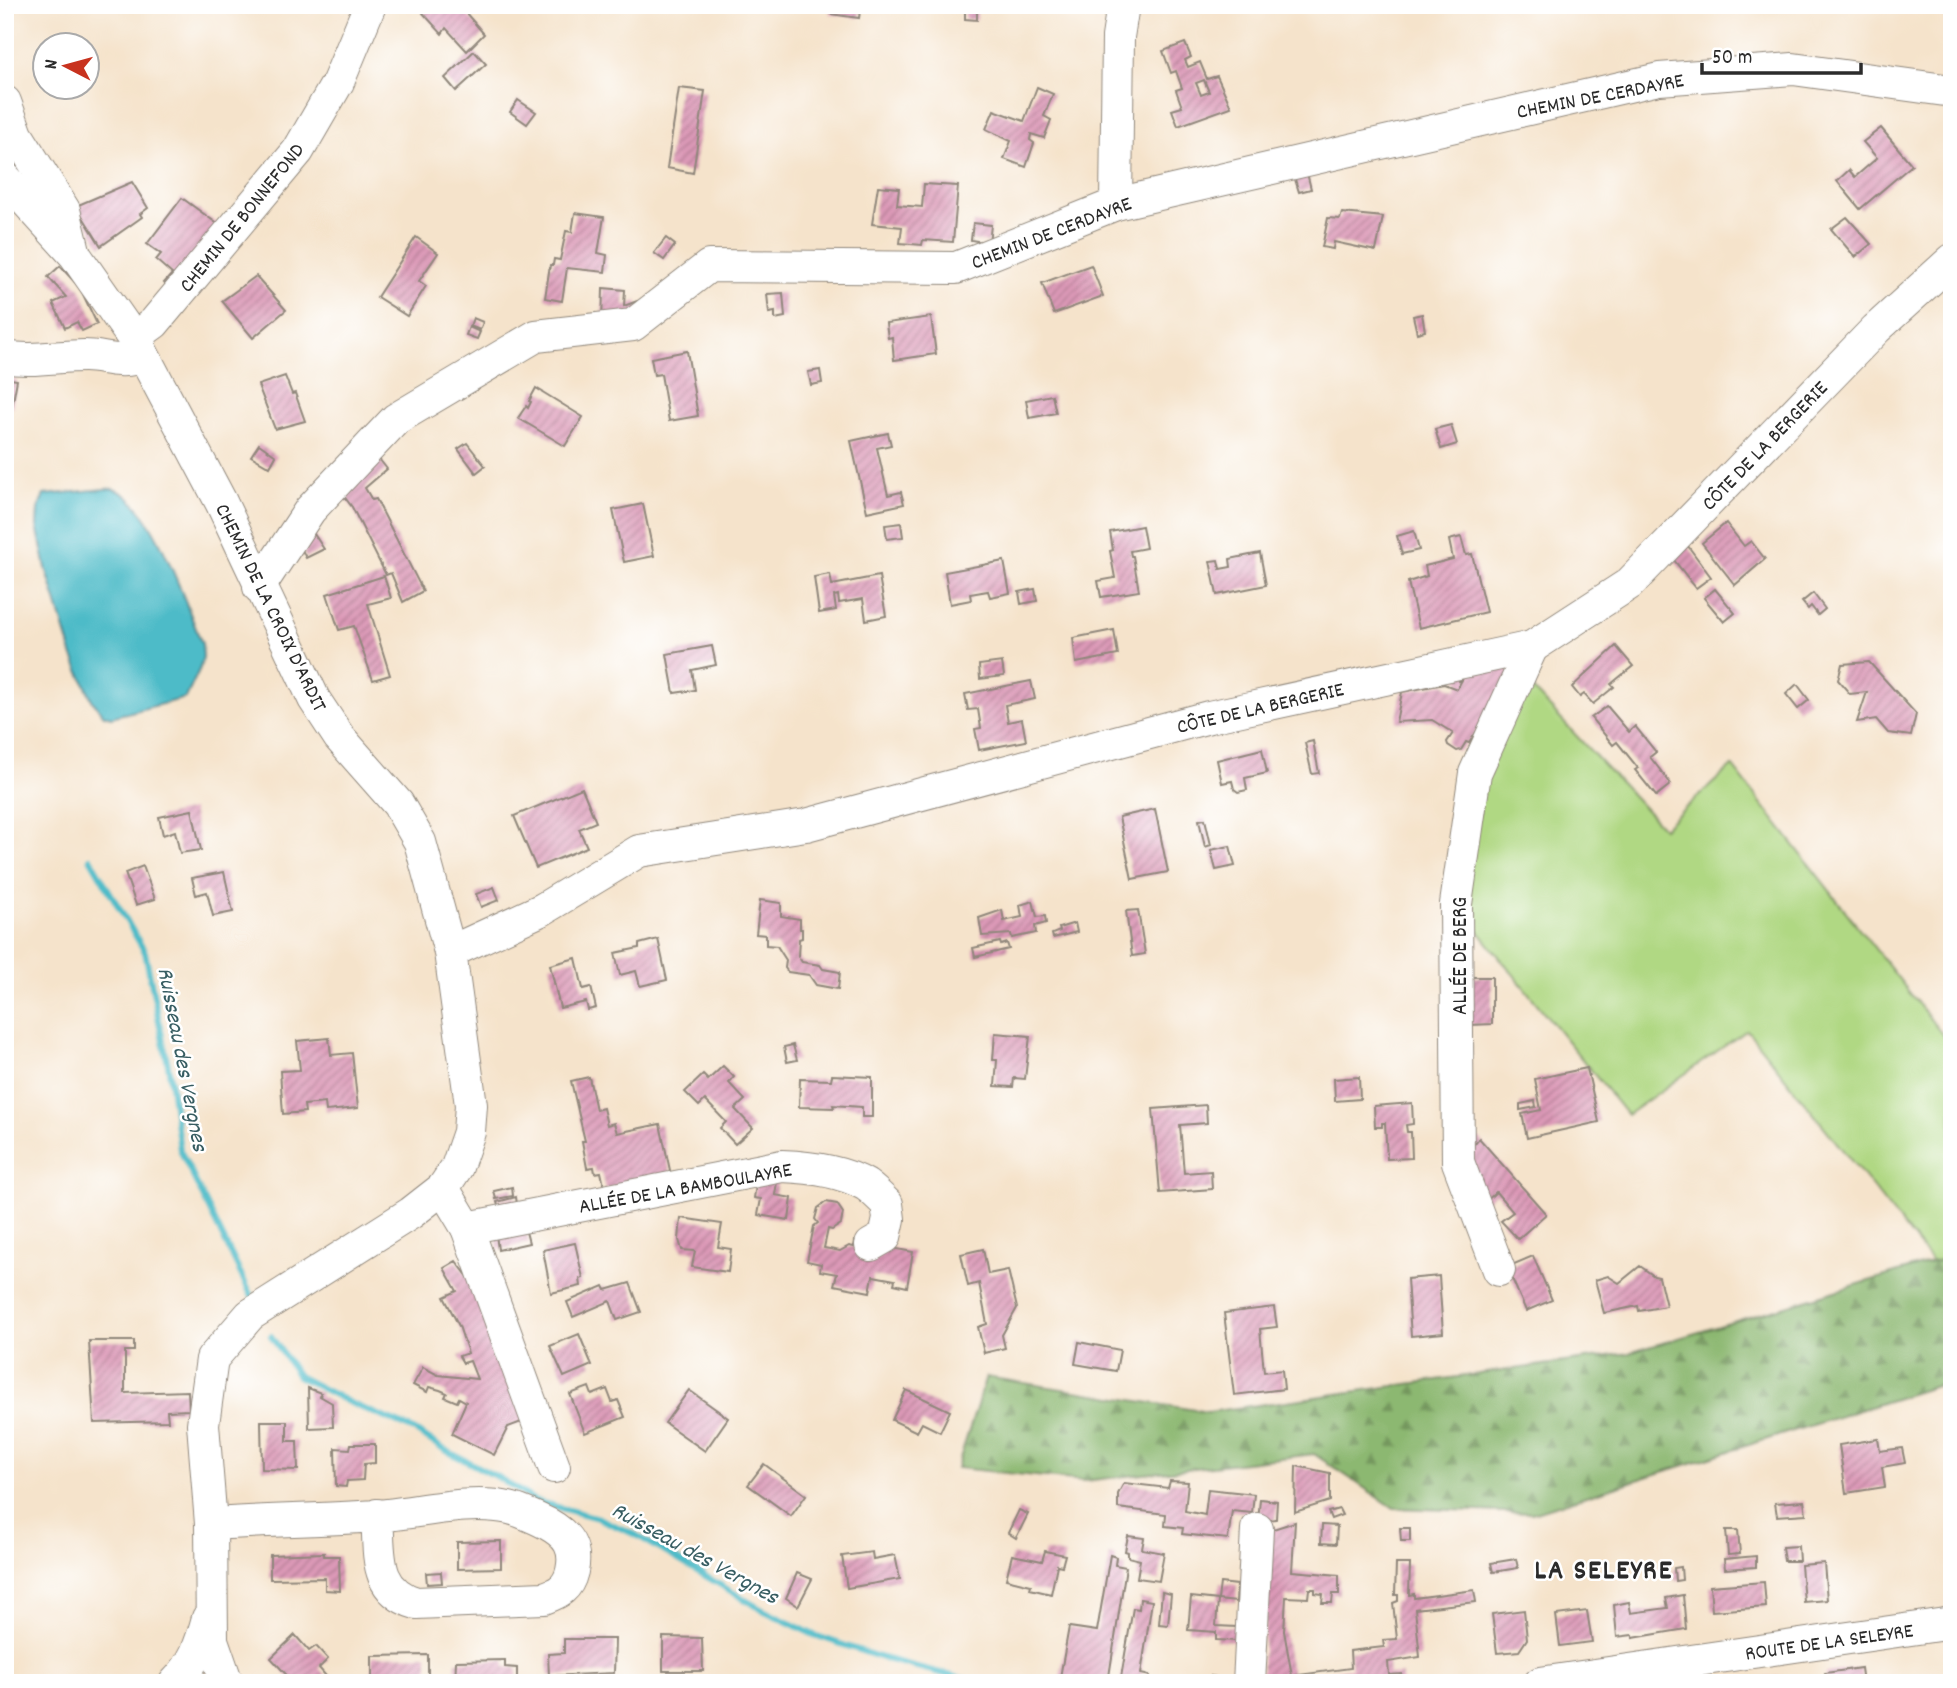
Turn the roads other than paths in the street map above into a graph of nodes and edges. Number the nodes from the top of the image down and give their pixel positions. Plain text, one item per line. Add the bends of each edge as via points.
1 (370, 5) edge
2 (1123, 5) edge
3 (1952, 92) edge
4 (5, 102) edge
5 (5, 178) edge
6 (1116, 204) junction
7 (75, 256) junction
8 (1952, 260) edge
9 (138, 345) junction
10 (5, 357) edge
11 (259, 587) junction
12 (1532, 647) junction
13 (450, 952) junction
14 (443, 1188) junction
15 (467, 1228) junction
16 (871, 1245) dead end
17 (1499, 1270) dead end
18 (554, 1467) dead end
19 (377, 1516) junction
20 (211, 1524) junction
21 (1257, 1529) dead end
22 (211, 1607) junction
23 (1952, 1623) edge
24 (175, 1683) edge
25 (227, 1683) edge
26 (1249, 1683) edge
27 (1540, 1683) edge

1 - 9 street, CHEMIN DE BONNEFOND via 338,82 298,151 143,331
2 - 6 street via 1118,37
3 - 6 street, CHEMIN DE CERDAYRE via 1793,69 1659,79
4 - 7 street via 17,135 64,211
5 - 7 street
6 - 11 street, CHEMIN DE CERDAYRE via 956,268 709,266 632,325 536,336 396,419 310,510
7 - 9 street, CHEMIN DE LA CROIX D'ARDIT
8 - 12 street, CÔTE DE LA BERGERIE via 1877,330 1629,584
9 - 10 street, CHEMIN DE BONNEFOND via 134,359 120,362 86,356
9 - 11 street, CHEMIN DE LA CROIX D'ARDIT via 221,502
11 - 13 street, CHEMIN DE LA CROIX D'ARDIT via 314,699 339,737 398,804 420,842
12 - 13 street, CÔTE DE LA BERGERIE via 1209,717 806,825 639,851 543,909
12 - 17 street, ALLÉE DE BERG via 1475,773 1456,904 1458,1162
13 - 14 street, CHEMIN DE LA CROIX D'ARDIT via 471,1105 469,1132 457,1167
14 - 15 street
14 - 20 street, CHEMIN DE LA CROIX D'ARDIT via 250,1315 212,1359 203,1424
15 - 16 street, ALLÉE DE LA BAMBOULAYRE via 782,1166 808,1167 868,1186 887,1204 885,1237
15 - 18 street
19 - 19 street via 475,1505 508,1508 564,1532 574,1563 570,1582 544,1598 416,1603 402,1599 389,1590 382,1574
19 - 20 street
20 - 22 street, CHEMIN DE LA CROIX D'ARDIT
21 - 26 street
22 - 24 street, CHEMIN DE LA CROIX D'ARDIT via 199,1649
22 - 25 street, CHEMIN DE LA CROIX D'ARDIT via 212,1640
23 - 27 street, ROUTE DE LA SELEYRE

